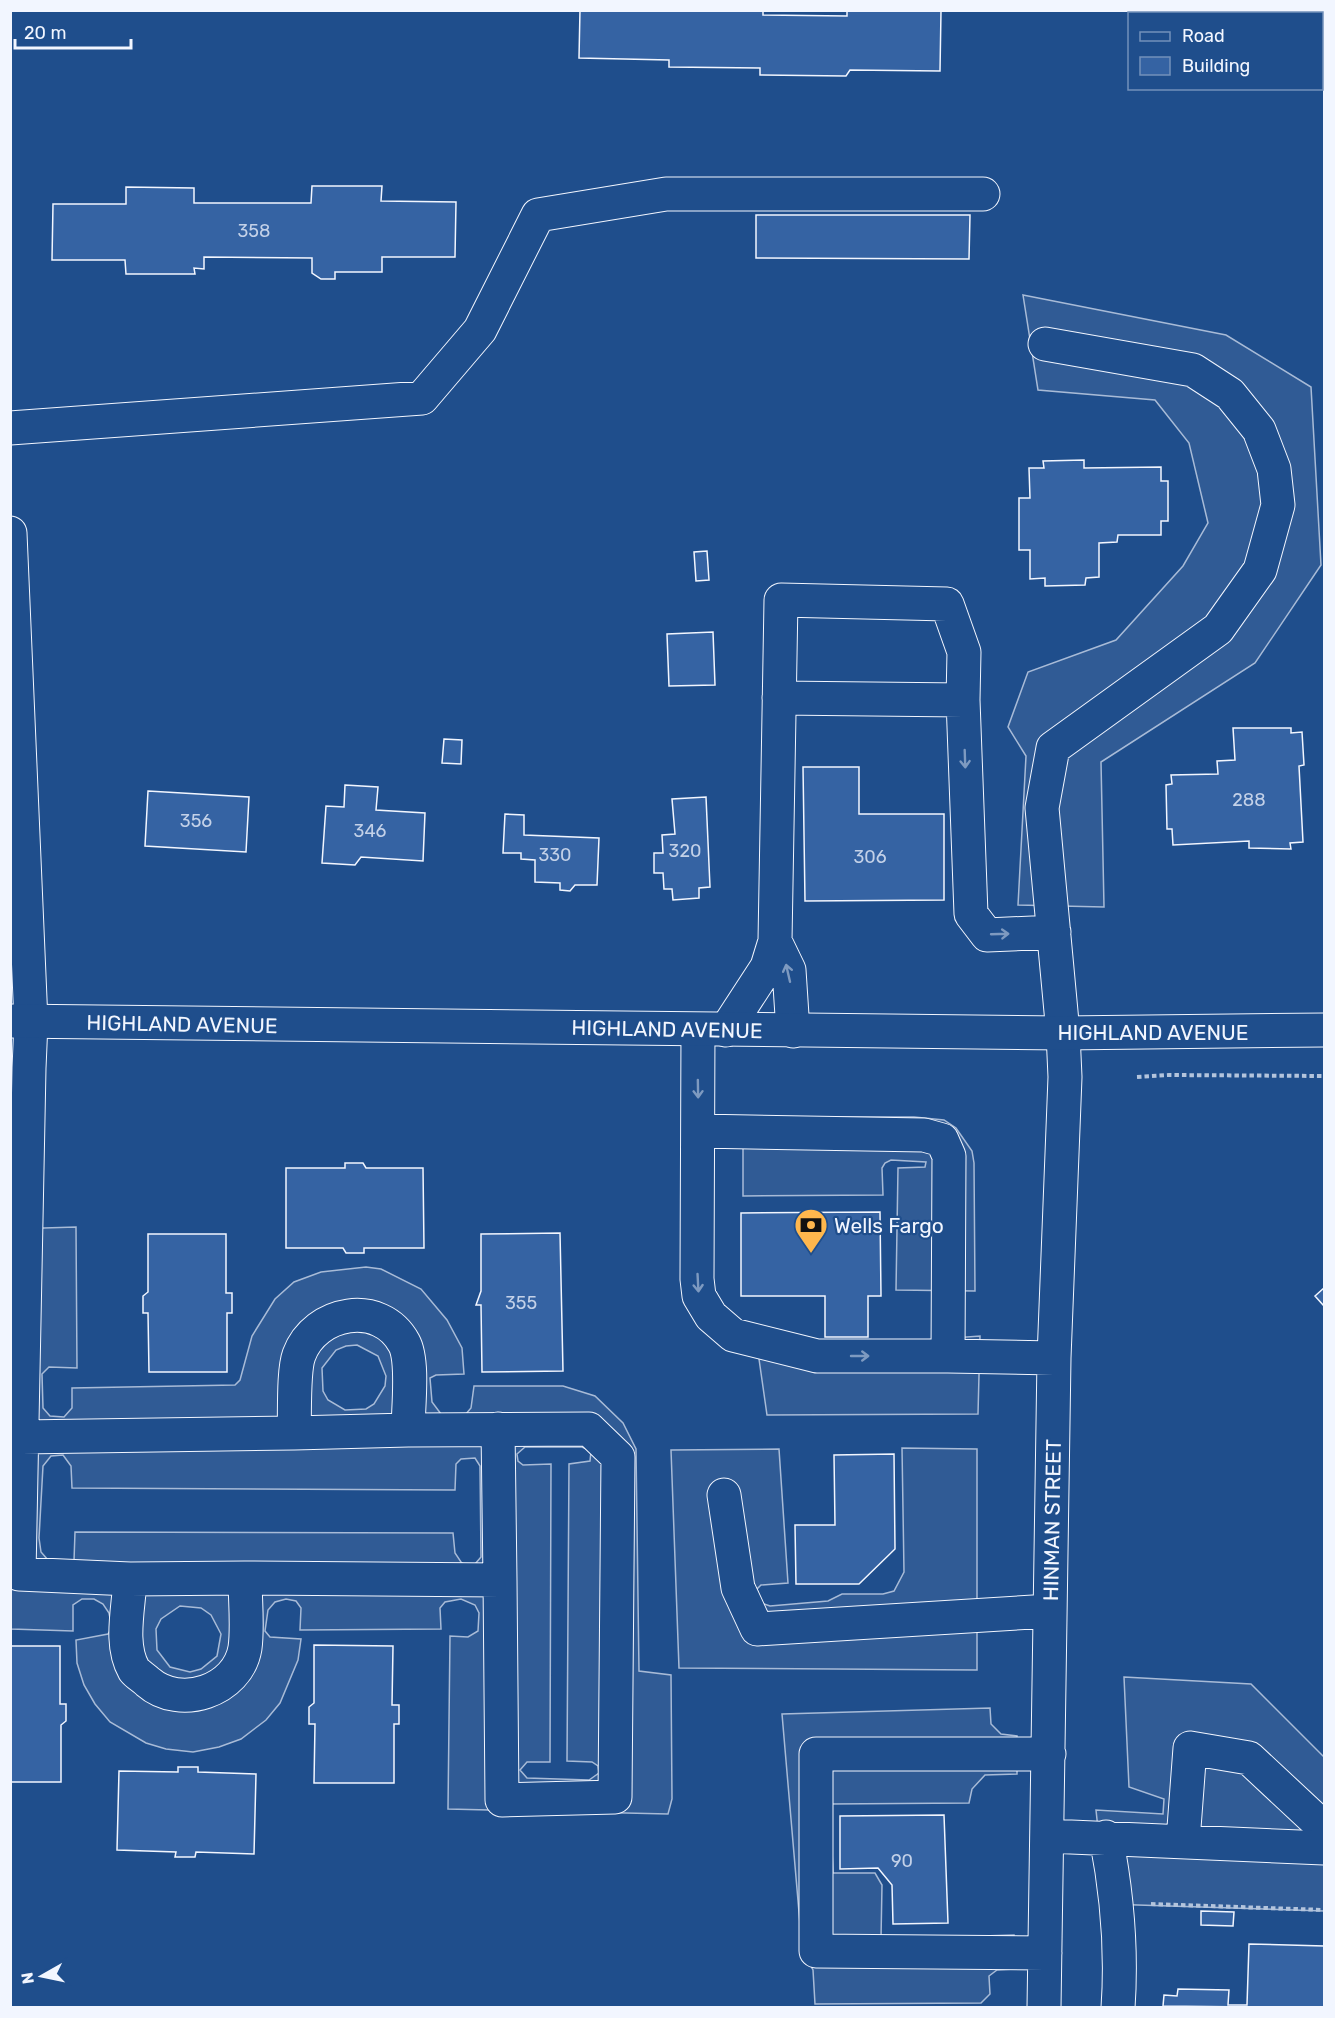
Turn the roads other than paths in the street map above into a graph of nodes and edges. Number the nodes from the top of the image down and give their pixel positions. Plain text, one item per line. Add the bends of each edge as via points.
1 (983, 194) dead end
2 (1045, 344) dead end
3 (10, 428) edge
4 (10, 532) edge
5 (779, 698) junction
6 (963, 700) junction
7 (1054, 932) junction
8 (775, 941) junction
9 (21, 1022) edge
10 (712, 1030) junction
11 (793, 1030) junction
12 (1324, 1030) edge
13 (1064, 1033) junction
14 (698, 1131) junction
15 (948, 1356) junction
16 (1054, 1358) junction
17 (498, 1429) junction
18 (408, 1430) junction
19 (294, 1433) junction
20 (22, 1437) junction
21 (724, 1495) dead end
22 (244, 1578) junction
23 (130, 1579) junction
24 (500, 1580) junction
25 (1050, 1611) junction
26 (1049, 1754) junction
27 (1324, 1828) edge
28 (1048, 1836) junction
29 (1106, 1838) junction
30 (1183, 1841) junction
31 (1324, 1848) edge
32 (1045, 1953) junction
33 (1044, 2007) edge
34 (1118, 2007) edge

1 - 3 main road via 666,194 538,215 480,330 422,398
2 - 7 main road, HINMAN STREET via 1194,370 1230,394 1259,430 1274,469 1278,505 1260,570 1218,629 1053,748 1042,808
4 - 9 main road
5 - 6 main road
5 - 6 main road via 781,600 946,604 964,652
5 - 8 main road
6 -> 7 main road via 971,914 987,935
7 - 13 main road, HINMAN STREET
8 - 10 main road via 762,976
11 -> 8 main road via 789,970
9 - 10 main road, HIGHLAND AVENUE
9 - 20 main road
10 - 11 main road, HIGHLAND AVENUE
10 -> 14 main road
11 - 13 main road, HIGHLAND AVENUE
12 - 13 main road, HIGHLAND AVENUE
13 - 16 main road, HINMAN STREET
14 -> 15 main road via 697,1279 699,1296 711,1316 733,1335 817,1356
14 - 15 main road via 924,1135 942,1140 949,1156
15 - 16 main road
16 - 25 main road, HINMAN STREET
17 - 18 main road
17 - 24 main road
17 - 24 main road via 589,1429 618,1457 615,1797 502,1800
18 - 19 main road
18 - 19 main road via 405,1345 385,1322 357,1316 328,1321 306,1342 298,1357
19 - 20 main road
20 - 23 main road via 19,1574
21 - 25 main road via 738,1588 757,1629
22 - 23 main road
22 - 23 main road via 245,1648 233,1676 209,1691 182,1697 158,1690 135,1671 126,1646
22 - 24 main road
25 - 26 main road, HINMAN STREET
26 - 28 main road, HINMAN STREET
26 - 32 main road via 816,1755 816,1951
27 - 30 main road via 1249,1758 1190,1748
28 - 29 main road
28 - 32 main road, HINMAN STREET
29 - 30 main road
29 - 34 main road via 1114,1876 1119,1943
30 - 31 main road
32 - 33 main road, HINMAN STREET

